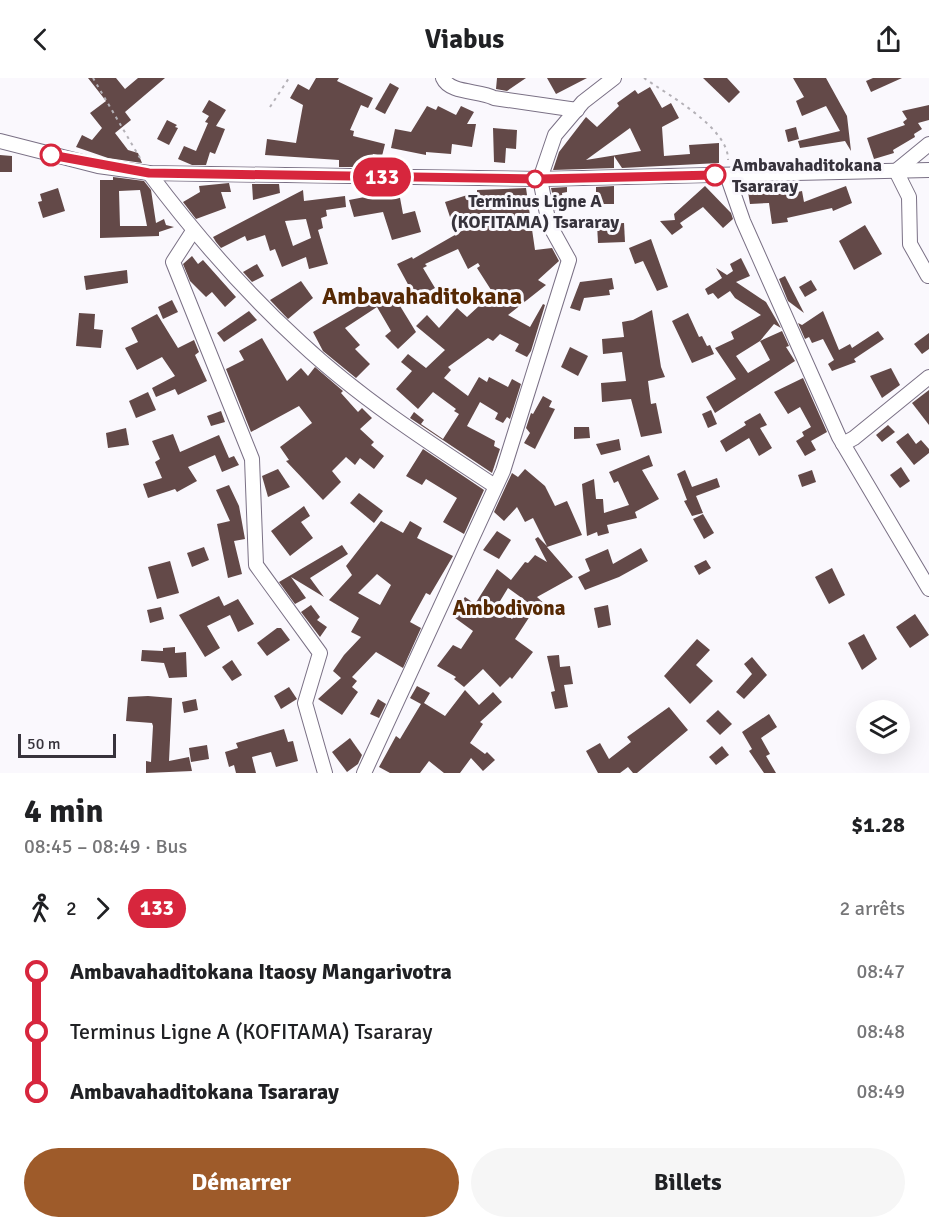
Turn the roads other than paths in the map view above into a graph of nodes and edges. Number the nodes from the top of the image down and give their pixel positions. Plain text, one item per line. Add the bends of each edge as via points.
1 (443, 78) edge
2 (614, 78) edge
3 (577, 110) junction
4 (0, 141) edge
5 (929, 144) edge
6 (929, 170) edge
7 (896, 171) junction
8 (149, 173) junction
9 (727, 175) junction
10 (540, 179) junction
11 (193, 231) junction
12 (928, 276) edge
13 (929, 377) edge
14 (843, 444) junction
15 (495, 486) junction
16 (929, 588) edge
17 (325, 773) edge
18 (364, 773) edge

1 - 3 street via 451,86 494,98
2 - 3 street
3 - 10 street via 555,135
4 - 8 street via 98,166
5 - 7 street
6 - 7 street
7 - 9 street
7 - 12 street via 909,197 910,243
8 - 10 street
8 - 11 street
9 - 10 street
9 - 14 street via 742,221
10 - 15 street via 549,224 570,260
11 - 15 street via 301,343 400,423
11 - 17 street via 172,262 252,459 256,565 320,653 305,703
13 - 14 street
14 - 16 street
15 - 18 street

